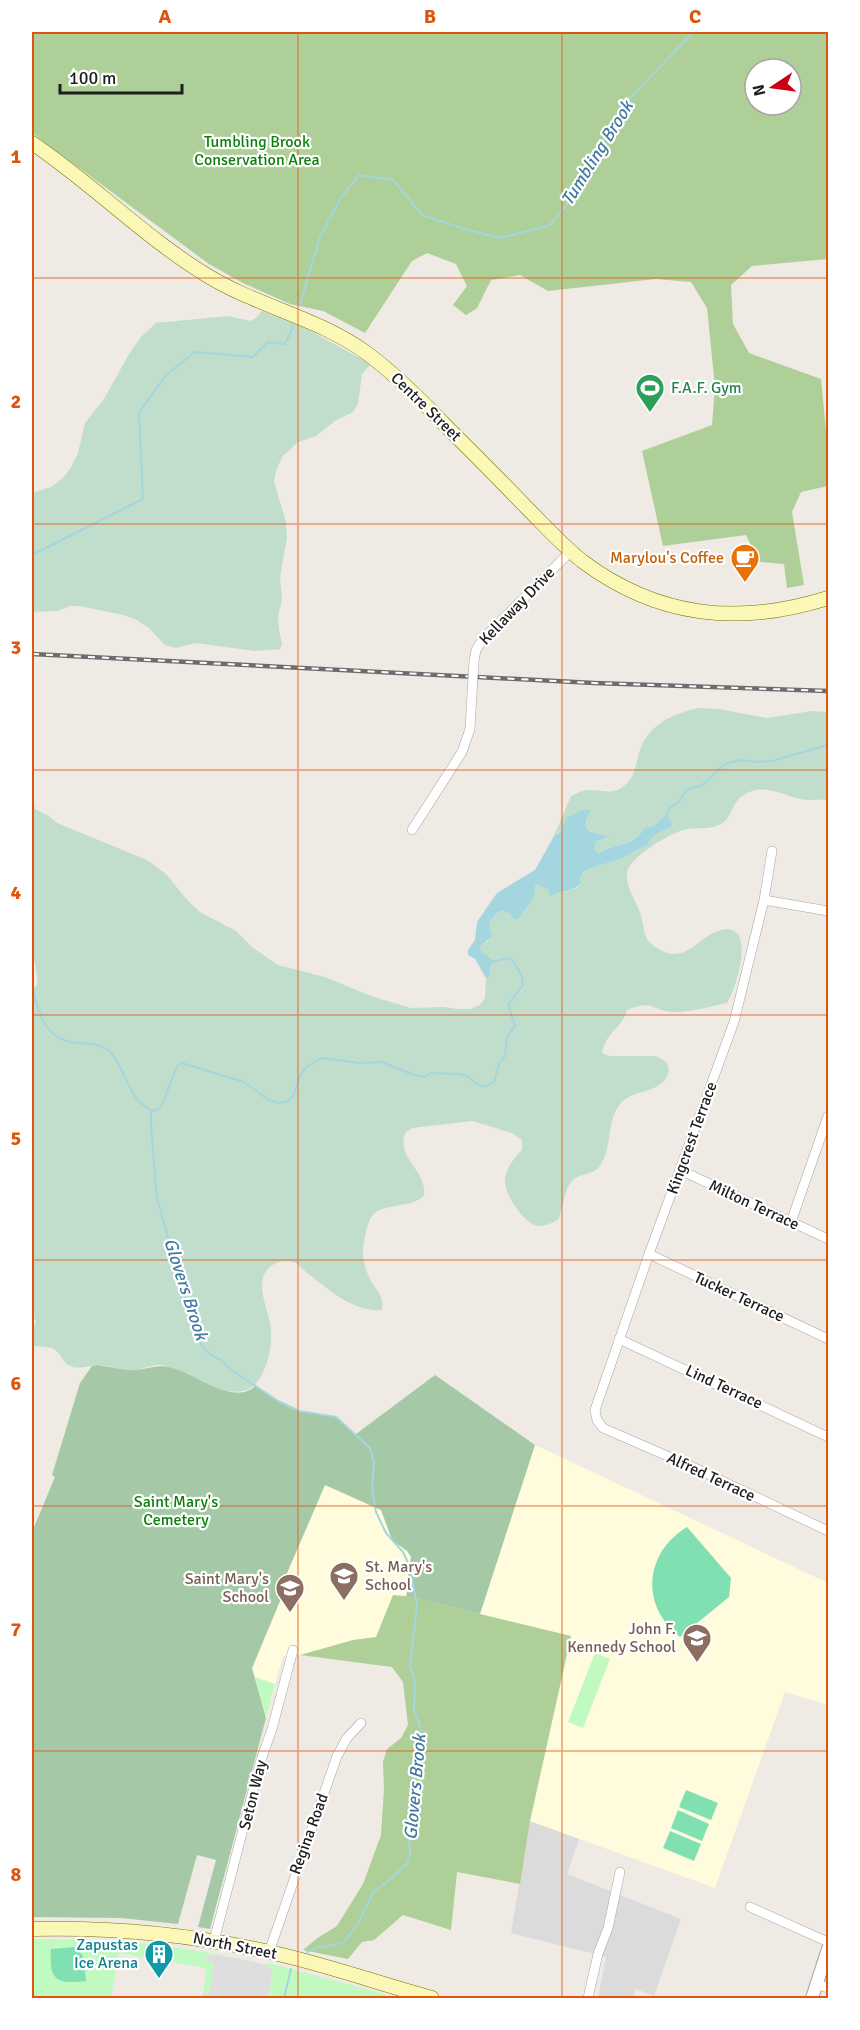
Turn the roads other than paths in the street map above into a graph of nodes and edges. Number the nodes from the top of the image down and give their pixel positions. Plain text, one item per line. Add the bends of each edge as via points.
1 (32, 143) edge
2 (571, 551) junction
3 (828, 598) edge
4 (412, 830) dead end
5 (772, 851) dead end
6 (764, 900) junction
7 (828, 911) edge
8 (828, 1116) edge
9 (680, 1170) junction
10 (791, 1222) junction
11 (828, 1239) edge
12 (649, 1254) junction
13 (828, 1339) edge
14 (619, 1340) junction
15 (597, 1419) joint
16 (828, 1437) edge
17 (828, 1531) edge
18 (293, 1650) dead end
19 (361, 1723) dead end
20 (620, 1872) dead end
21 (750, 1907) dead end
22 (32, 1929) edge
23 (214, 1941) junction
24 (828, 1942) edge
25 (828, 1949) edge
26 (269, 1952) junction
27 (823, 1986) edge
28 (411, 1995) edge
29 (432, 1998) edge
30 (588, 1998) edge
31 (812, 1998) edge

1 - 2 main road, Centre Street via 202,272 237,292 330,331 377,361
2 - 3 main road, Centre Street via 628,590 695,611 757,614
2 - 4 street, Kellaway Drive, bridge via 476,650 471,722 465,745
5 - 6 street, Kingcrest Terrace
6 - 7 street
6 - 9 street, Kingcrest Terrace via 734,1022
8 - 10 street
9 - 10 street, Milton Terrace
9 - 12 street, Kingcrest Terrace
10 - 11 street, Milton Terrace
12 - 13 street, Tucker Terrace
12 - 14 street, Kingcrest Terrace
14 - 15 street, Kingcrest Terrace via 598,1395
14 - 16 street, Lind Terrace
15 - 17 street, Alfred Terrace via 603,1428
18 - 23 street, Seton Way
19 - 26 street, Regina Road via 337,1756
20 - 30 street
21 - 24 street
22 - 23 main road, North Street via 118,1930
23 - 26 main road, North Street
25 - 27 street
26 - 28 main road, North Street
27 - 31 street
28 - 29 main road, North Street

